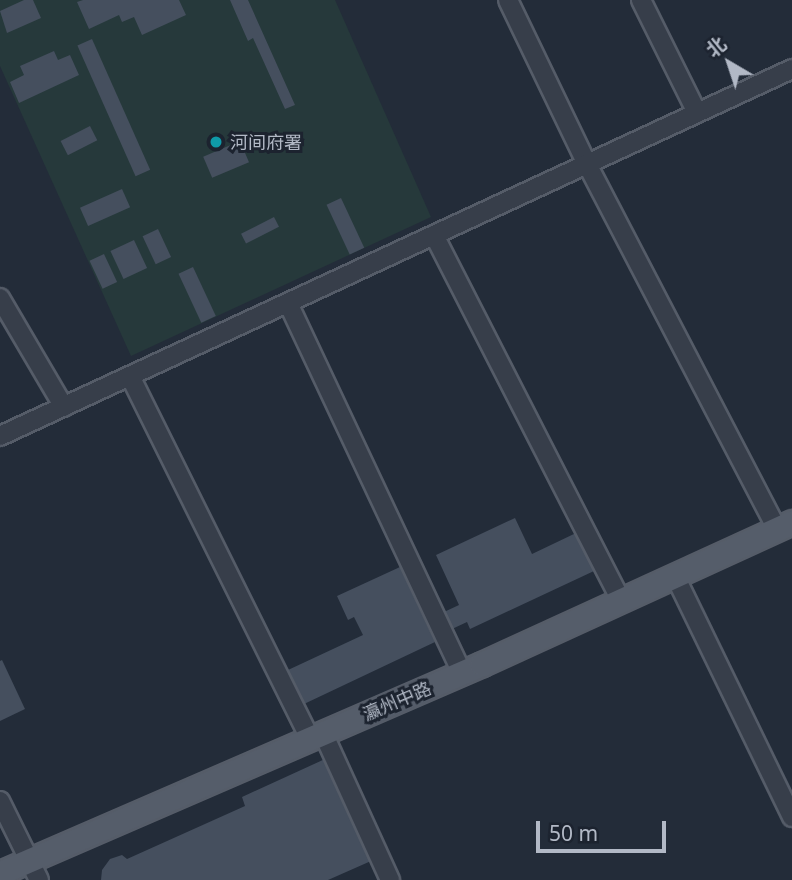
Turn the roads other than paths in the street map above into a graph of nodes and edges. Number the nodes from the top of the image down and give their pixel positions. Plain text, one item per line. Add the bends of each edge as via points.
1 (508, 0) edge
2 (641, 0) edge
3 (792, 69) edge
4 (697, 113) junction
5 (587, 164) junction
6 (434, 235) junction
7 (0, 298) edge
8 (288, 303) junction
9 (130, 376) junction
10 (64, 407) junction
11 (0, 436) edge
12 (785, 526) edge
13 (675, 576) junction
14 (621, 600) junction
15 (462, 673) junction
16 (317, 736) junction
17 (0, 801) edge
18 (792, 817) edge
19 (34, 870) edge
20 (0, 873) edge
21 (390, 880) edge

1 - 5 street
2 - 4 street
3 - 4 street
4 - 5 street
5 - 6 street
5 - 12 street
6 - 8 street
6 - 14 street
7 - 10 street
8 - 9 street
8 - 15 street
9 - 10 street
9 - 16 street
10 - 11 street
12 - 13 main road, 瀛州中路
13 - 14 main road, 瀛州中路
13 - 18 street
14 - 15 main road, 瀛州中路
15 - 16 main road, 瀛州中路
16 - 19 main road, 瀛州中路
16 - 21 street
17 - 19 street
19 - 20 main road, 瀛州中路

